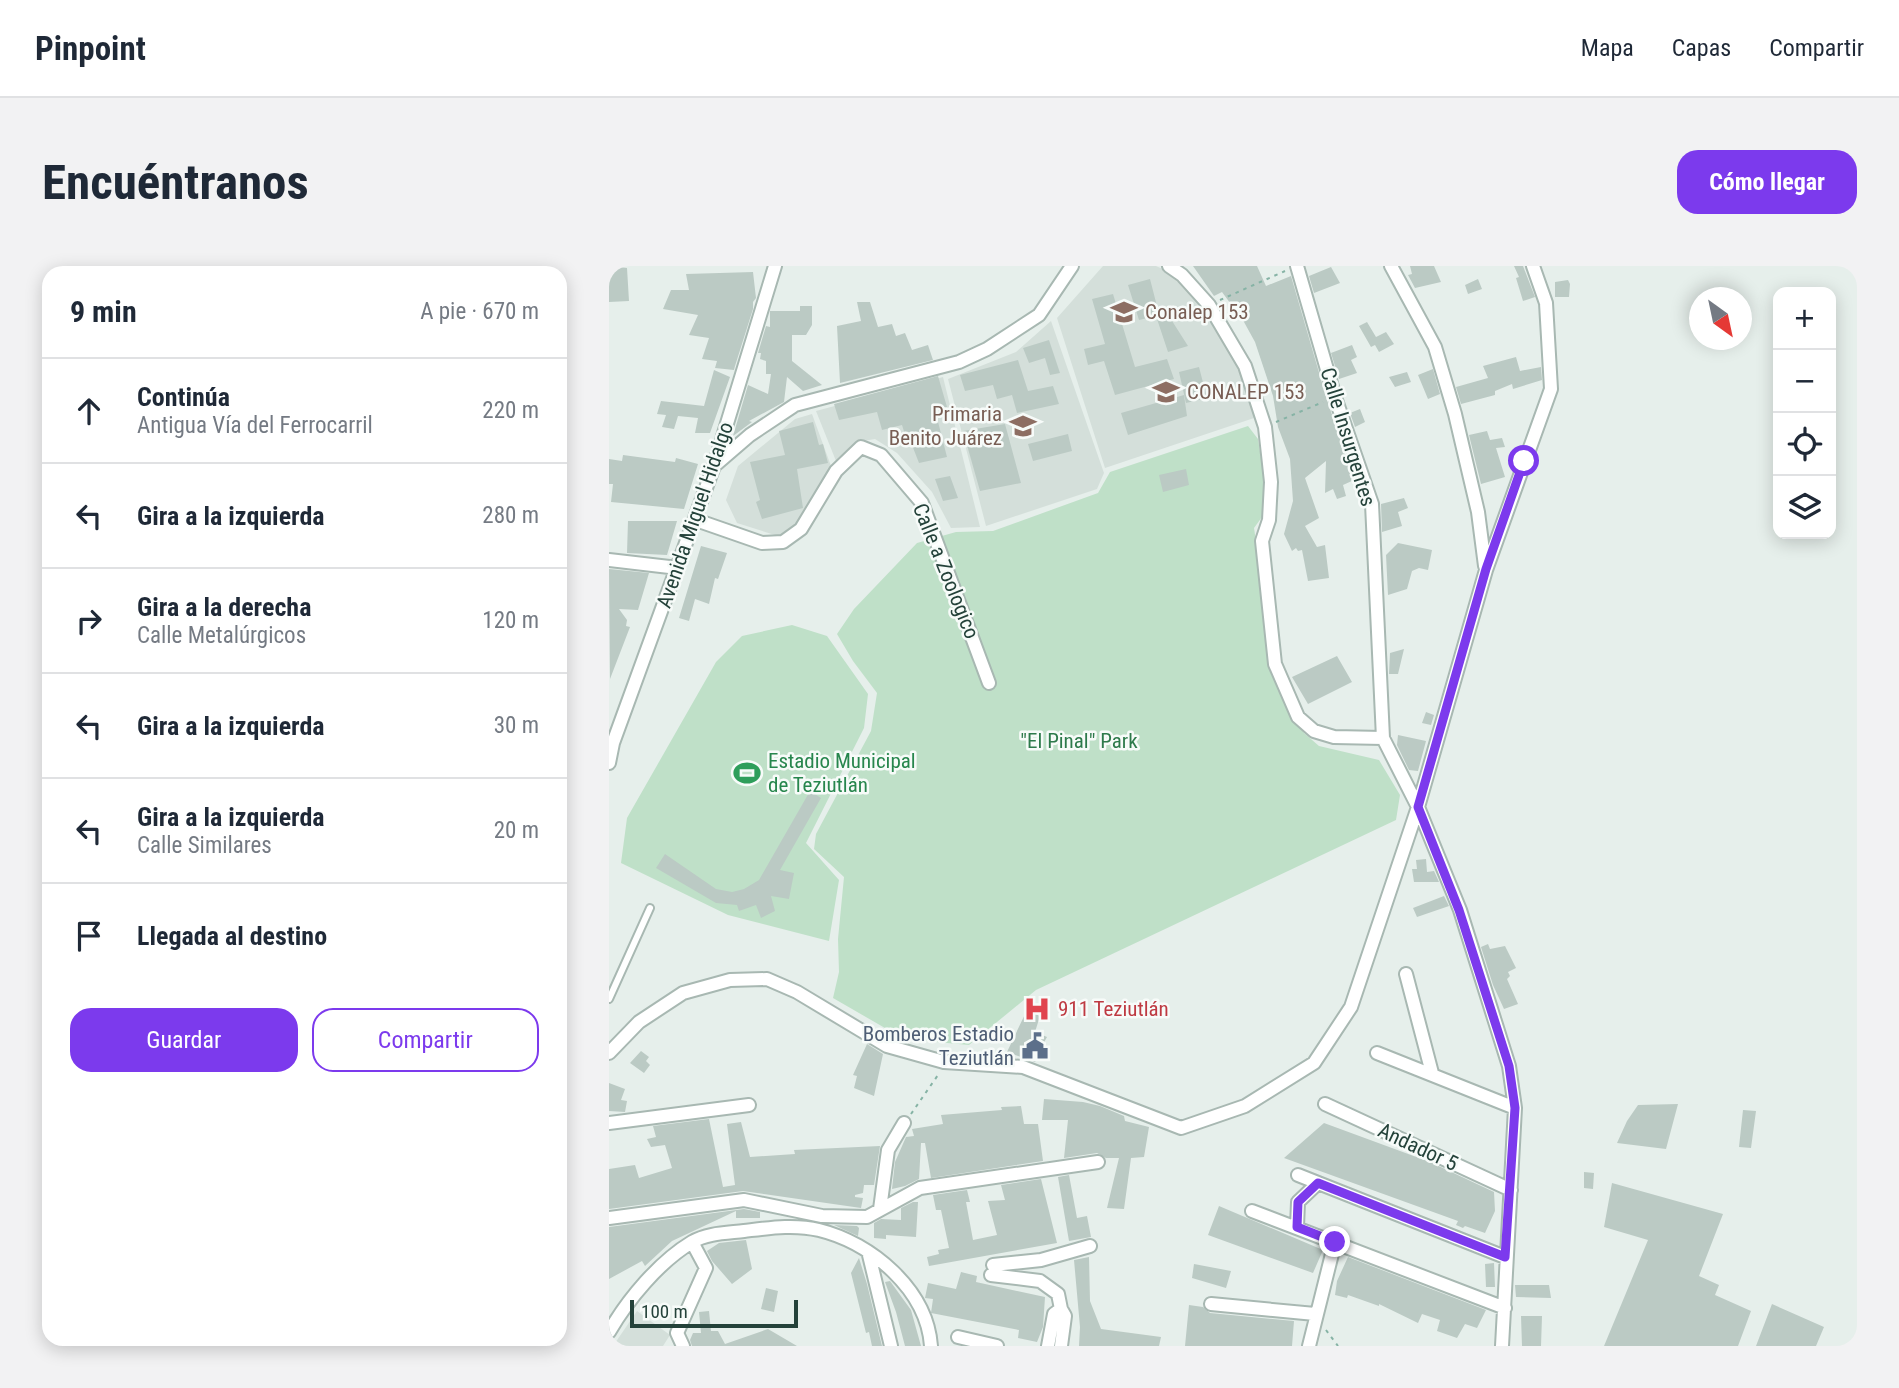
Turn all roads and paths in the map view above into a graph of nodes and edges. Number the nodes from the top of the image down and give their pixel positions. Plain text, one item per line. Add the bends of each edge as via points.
1 (775, 266) edge
2 (1072, 266) edge
3 (1169, 266) edge
4 (1296, 266) edge
5 (1391, 266) edge
6 (1533, 266) edge
7 (1209, 305) junction
8 (1335, 397) junction
9 (1265, 427) junction
10 (714, 466) junction
11 (696, 520) junction
12 (609, 560) edge
13 (678, 568) junction
14 (1486, 569) junction
15 (989, 683) dead end
16 (1383, 738) junction
17 (610, 755) edge
18 (1418, 807) junction
19 (650, 908) dead end
20 (1405, 974) dead end
21 (609, 999) edge
22 (1377, 1053) dead end
23 (609, 1054) edge
24 (1432, 1073) junction
25 (938, 1075) dead end
26 (1325, 1104) dead end
27 (749, 1105) dead end
28 (1515, 1108) junction
29 (609, 1122) edge
30 (904, 1123) joint
31 (1098, 1162) dead end
32 (1298, 1175) dead end
33 (1318, 1183) junction
34 (1511, 1190) junction
35 (880, 1209) junction
36 (1252, 1211) dead end
37 (822, 1216) junction
38 (609, 1218) edge
39 (1297, 1227) junction
40 (819, 1230) junction
41 (692, 1242) junction
42 (1335, 1242) junction
43 (1090, 1246) dead end
44 (869, 1255) junction
45 (1505, 1257) junction
46 (1041, 1260) junction
47 (1040, 1281) junction
48 (1211, 1304) dead end
49 (1505, 1308) junction
50 (1061, 1309) junction
51 (1315, 1314) junction
52 (609, 1332) edge
53 (958, 1337) dead end
54 (683, 1346) edge
55 (891, 1346) edge
56 (931, 1346) edge
57 (997, 1346) edge
58 (1048, 1346) edge
59 (1061, 1346) edge
60 (1309, 1346) edge
61 (1338, 1346) edge
62 (1502, 1346) edge

1 - 10 street, Avenida Miguel Hidalgo
2 - 10 street via 1039,315 987,349 958,362 795,405
3 - 7 street
4 - 7 path
4 - 8 street, Calle Insurgentes
5 - 14 street via 1436,347 1478,512
6 - 14 street via 1546,303 1551,389
7 - 9 street via 1245,366
8 - 9 path
8 - 16 street, Calle Insurgentes via 1372,503
9 - 16 street via 1271,482 1269,520 1262,541 1275,664 1298,717 1314,732
10 - 11 street, Avenida Miguel Hidalgo
11 - 13 street, Avenida Miguel Hidalgo
11 - 15 street, Calle a Zoologico via 762,543 783,541 801,529 836,471 861,447 881,455 922,503
12 - 13 street
13 - 17 street, Avenida Miguel Hidalgo
14 - 18 street
16 - 18 street
18 - 23 street via 1351,1007 1314,1063 1245,1106 1207,1121 1181,1128 1023,1067 944,1062 887,1046 767,979 730,980 683,993 639,1022
18 - 28 street via 1468,936 1509,1066
19 - 21 lane
20 - 24 street
22 - 24 street
24 - 28 street
25 - 30 path
26 - 34 street, Andador 5
27 - 29 street
28 - 34 street
30 - 35 street via 888,1150
31 - 35 street via 921,1188
32 - 33 street
33 - 39 street via 1298,1202
33 - 45 street
34 - 45 street
35 - 37 street via 867,1217
36 - 39 street
37 - 38 street via 744,1200
37 - 40 street
39 - 42 street
40 - 41 street via 784,1226
40 - 44 street
41 - 52 street via 649,1278
41 - 54 street via 706,1268 677,1333
42 - 49 street
42 - 51 street
43 - 46 street
44 - 55 street
44 - 56 street via 910,1288 930,1332
45 - 49 street
46 - 47 street
46 - 47 street via 992,1270
47 - 50 street via 1058,1294
48 - 51 street
49 - 62 street
50 - 58 street via 1054,1314
50 - 59 street via 1065,1316
51 - 60 street
51 - 61 path
53 - 57 street

